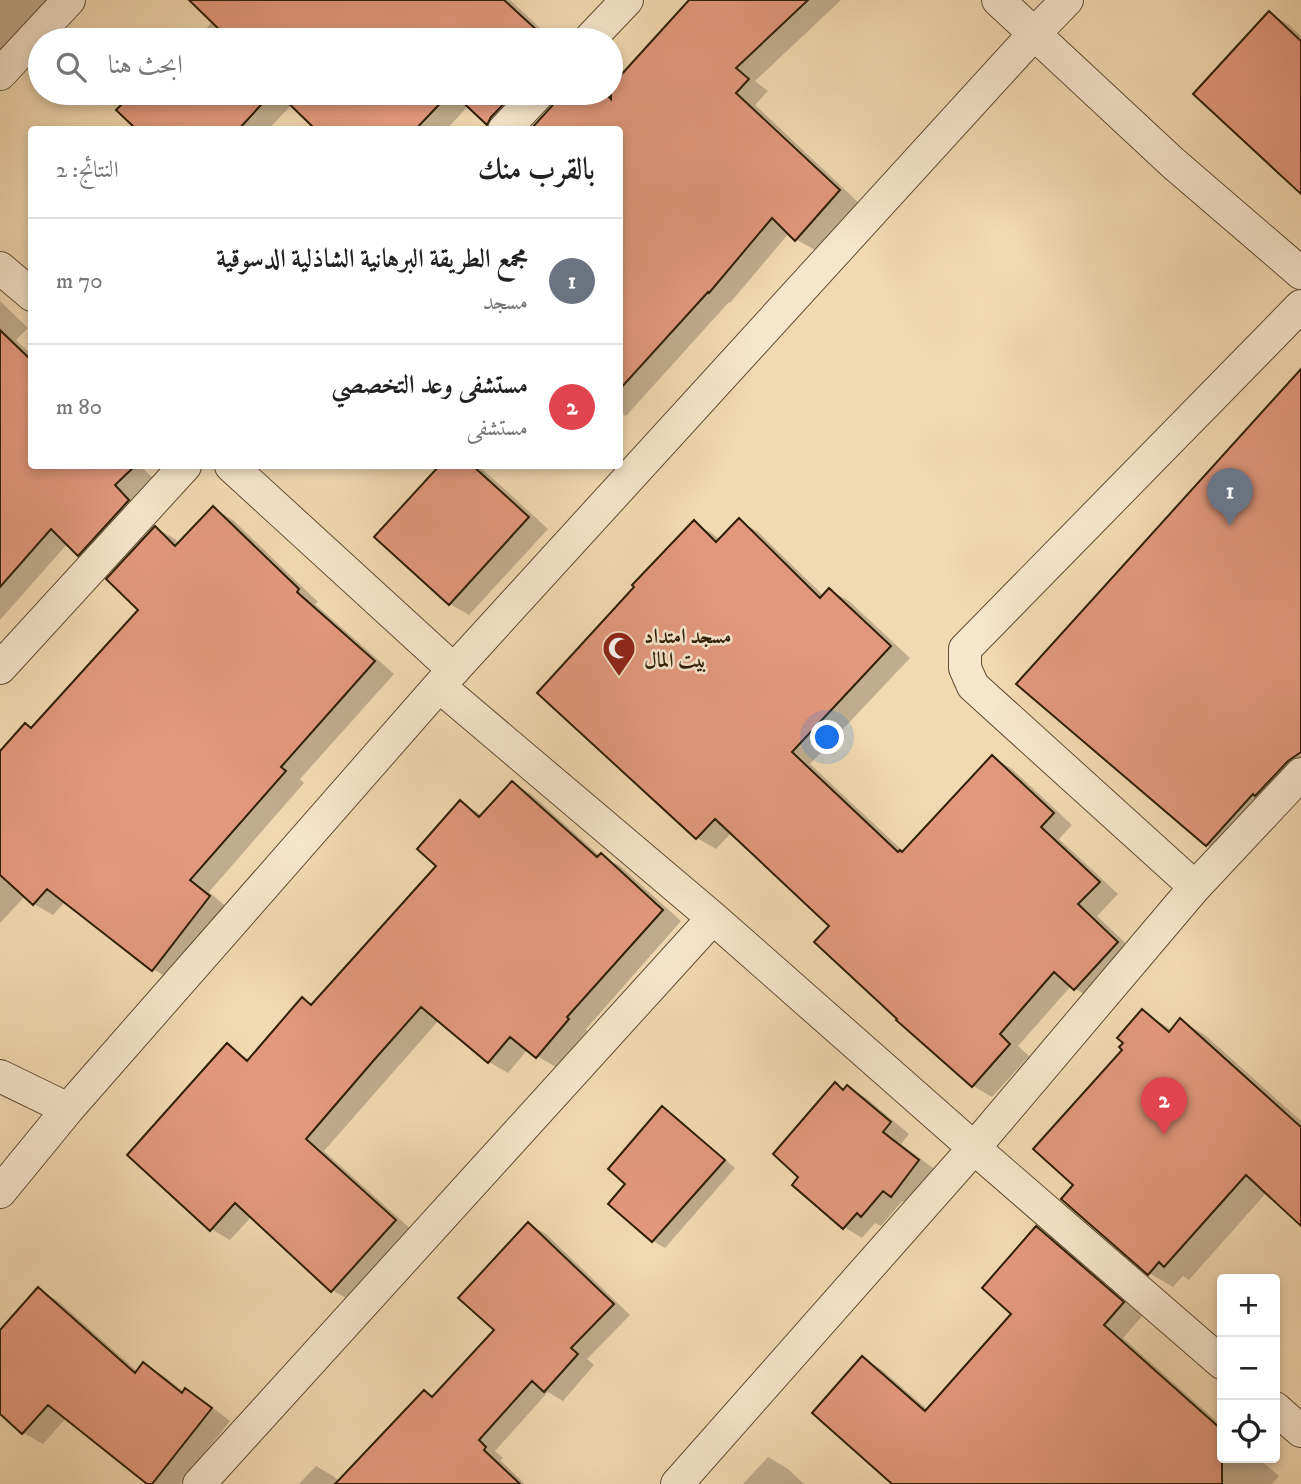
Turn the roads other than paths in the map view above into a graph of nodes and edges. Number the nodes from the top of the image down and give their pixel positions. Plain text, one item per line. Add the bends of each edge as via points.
1 (69, 0) edge
2 (627, 0) edge
3 (998, 0) edge
4 (1067, 0) edge
5 (43, 28) edge
6 (600, 28) edge
7 (1034, 34) junction
8 (28, 44) edge
9 (0, 74) edge
10 (528, 105) edge
11 (508, 126) edge
12 (0, 268) edge
13 (1301, 273) edge
14 (28, 292) edge
15 (1301, 306) edge
16 (182, 469) edge
17 (234, 469) edge
18 (0, 668) edge
19 (446, 678) junction
20 (1301, 775) edge
21 (1195, 887) junction
22 (713, 918) junction
23 (0, 1076) edge
24 (68, 1109) junction
25 (974, 1148) junction
26 (0, 1192) edge
27 (1217, 1359) edge
28 (1280, 1412) edge
29 (1301, 1431) edge
30 (199, 1484) edge
31 (677, 1484) edge

1 - 5 street
2 - 6 street
3 - 7 street
4 - 7 street
7 - 13 street
7 - 19 street
8 - 9 street
10 - 11 street
12 - 14 street
15 - 21 street via 965,649 965,668 973,686
16 - 18 street
17 - 19 street
19 - 22 street
19 - 24 street
20 - 21 street
21 - 25 street
22 - 25 street
22 - 30 street
23 - 24 street
24 - 26 street
25 - 27 street
25 - 31 street
28 - 29 street

